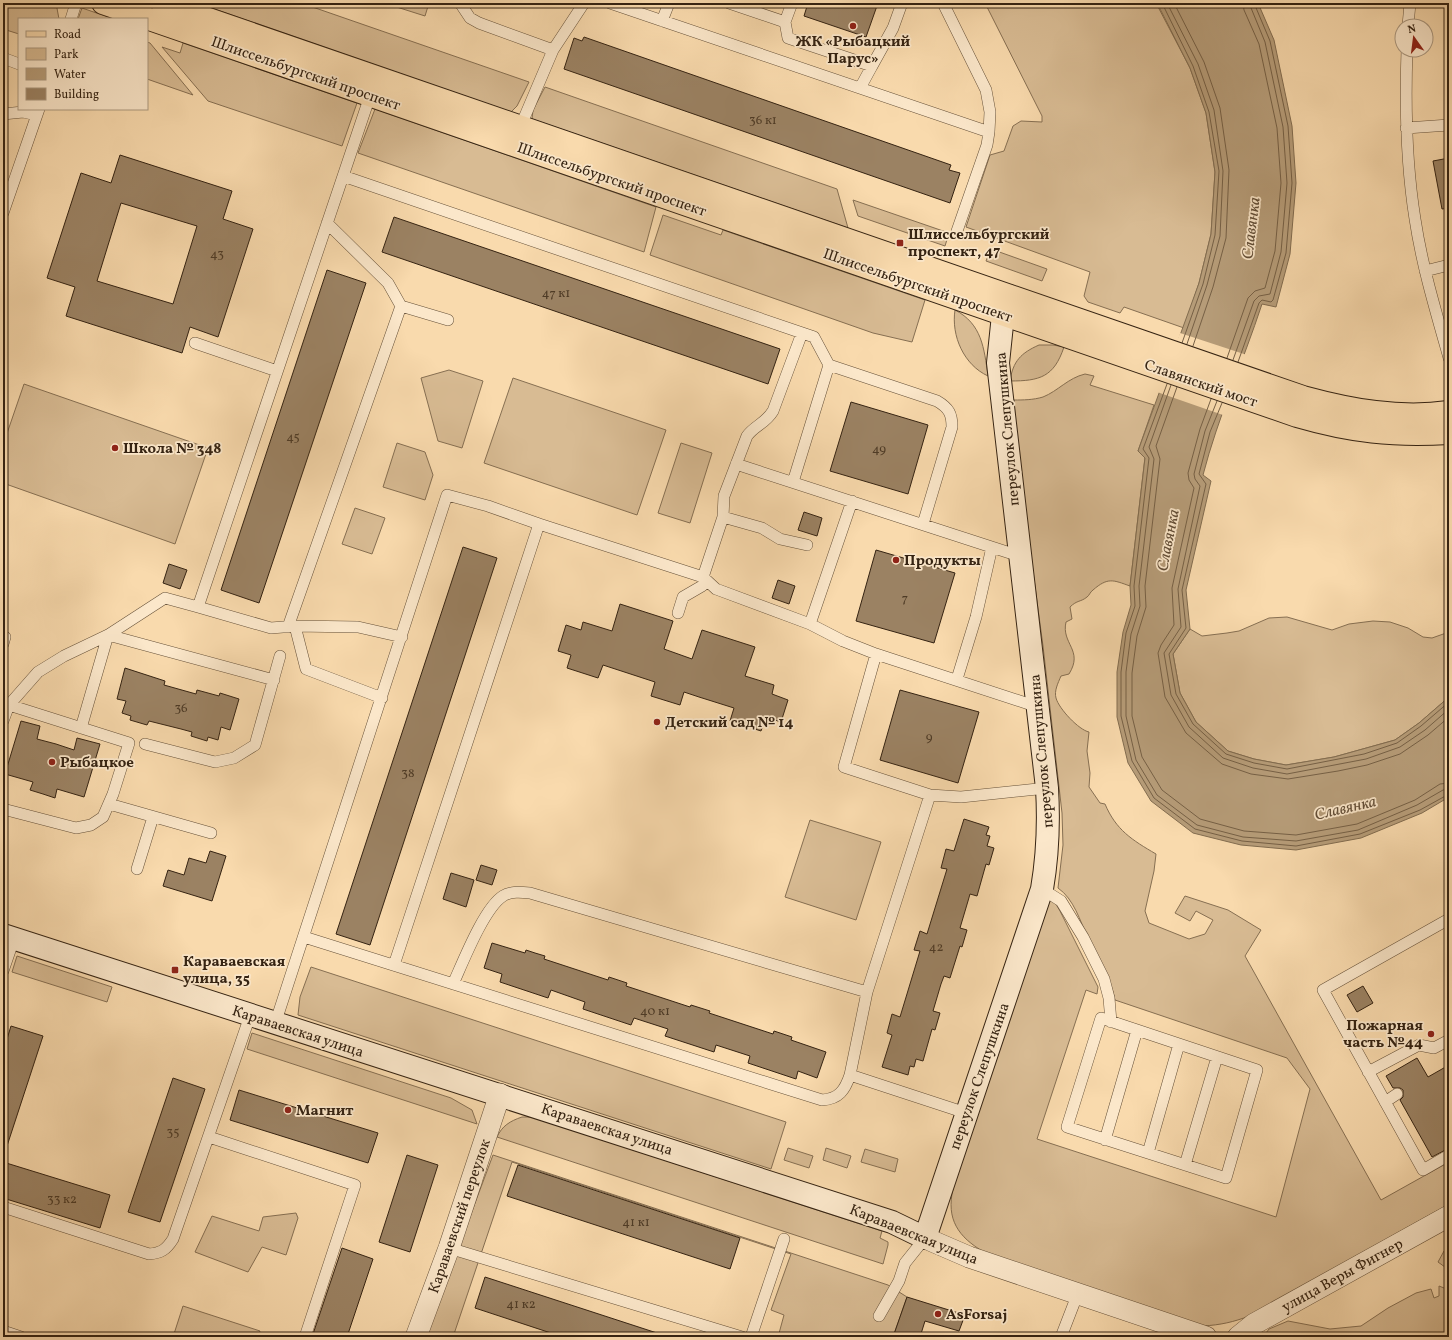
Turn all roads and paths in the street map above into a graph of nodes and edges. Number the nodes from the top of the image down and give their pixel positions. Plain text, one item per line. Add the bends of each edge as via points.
1 (76, 3) edge
2 (103, 3) edge
3 (162, 3) edge
4 (460, 3) edge
5 (584, 3) edge
6 (610, 3) edge
7 (669, 3) edge
8 (729, 3) edge
9 (792, 3) edge
10 (902, 3) edge
11 (943, 3) edge
12 (1410, 3) edge
13 (70, 18) edge
14 (1409, 18) edge
15 (662, 20) junction
16 (786, 22) junction
17 (553, 50) junction
18 (3, 58) edge
19 (1407, 58) edge
20 (18, 64) edge
21 (872, 66) junction
22 (373, 86) junction
23 (860, 88) junction
24 (38, 112) edge
25 (3, 114) edge
26 (1449, 125) edge
27 (1406, 128) junction
28 (989, 132) junction
29 (517, 136) junction
30 (343, 176) junction
31 (3, 213) edge
32 (327, 223) junction
33 (957, 231) dead end
34 (1449, 265) edge
35 (1425, 271) junction
36 (1006, 305) junction
37 (402, 306) junction
38 (448, 320) dead end
39 (802, 333) junction
40 (194, 343) dead end
41 (1125, 346) joint
42 (1449, 358) edge
43 (828, 365) junction
44 (277, 370) junction
45 (1284, 401) junction
46 (1449, 412) edge
47 (1449, 433) edge
48 (736, 464) junction
49 (793, 482) junction
50 (852, 501) junction
51 (722, 517) junction
52 (539, 524) junction
53 (923, 524) junction
54 (807, 545) dead end
55 (992, 547) junction
56 (1019, 552) junction
57 (703, 582) junction
58 (198, 607) junction
59 (678, 613) dead end
60 (810, 624) junction
61 (291, 626) junction
62 (108, 635) junction
63 (402, 636) junction
64 (876, 654) junction
65 (280, 656) dead end
66 (957, 679) junction
67 (274, 680) junction
68 (382, 698) junction
69 (9, 705) junction
70 (1038, 707) junction
71 (3, 721) edge
72 (82, 728) junction
73 (145, 744) dead end
74 (1047, 788) junction
75 (930, 795) junction
76 (109, 804) junction
77 (3, 809) edge
78 (153, 816) junction
79 (211, 833) dead end
80 (137, 869) dead end
81 (1042, 888) junction
82 (1449, 920) edge
83 (9, 937) edge
84 (304, 937) junction
85 (394, 966) junction
86 (3, 971) edge
87 (453, 984) junction
88 (867, 992) junction
89 (250, 1016) junction
90 (1112, 1022) junction
91 (275, 1024) junction
92 (1137, 1030) junction
93 (1449, 1040) edge
94 (1179, 1044) junction
95 (1216, 1057) junction
96 (1368, 1072) junction
97 (850, 1075) junction
98 (500, 1094) junction
99 (1397, 1094) dead end
100 (1385, 1102) junction
101 (966, 1113) junction
102 (209, 1137) junction
103 (1105, 1140) junction
104 (1148, 1153) junction
105 (1449, 1155) edge
106 (1185, 1165) junction
107 (3, 1207) edge
108 (1449, 1216) edge
109 (925, 1238) junction
110 (784, 1239) dead end
111 (449, 1248) junction
112 (1078, 1294) junction
113 (879, 1316) dead end
114 (3, 1331) edge
115 (21, 1337) edge
116 (306, 1337) edge
117 (416, 1337) edge
118 (742, 1337) edge
119 (751, 1337) edge
120 (1061, 1337) edge
121 (1206, 1337) edge
122 (1238, 1337) edge

1 - 13 lane
2 - 22 main road, Шлиссельбургский проспект
3 - 22 main road, Шлиссельбургский проспект
4 - 17 lane via 470,18 479,23
5 - 17 lane
6 - 15 lane
7 - 15 lane
8 - 16 lane
9 - 16 lane
10 - 21 lane via 893,28
11 - 28 lane via 986,90 990,112
12 - 14 lane
15 - 23 lane
16 - 21 lane via 788,38
17 - 29 lane
18 - 20 lane
19 - 27 lane
21 - 23 lane
22 - 29 main road, Шлиссельбургский проспект
22 - 30 lane
23 - 28 lane
24 - 25 lane
24 - 31 lane
26 - 27 lane
27 - 35 lane via 1413,207
28 - 33 lane via 987,145
29 - 36 main road, Шлиссельбургский проспект
30 - 32 lane
30 - 39 lane
32 - 37 lane via 388,283
32 - 44 lane
34 - 35 lane
35 - 42 lane
36 - 41 main road, Шлиссельбургский проспект
36 - 56 street, переулок Слепушкина via 998,363
37 - 38 lane
37 - 61 lane
39 - 43 lane via 814,337
39 - 48 lane via 773,411 768,420 747,436
40 - 44 lane
41 - 45 main road, Славянский мост
43 - 49 lane
43 - 53 lane via 937,401 947,407 952,417 952,428
44 - 58 lane
45 - 46 main road via 1337,406 1374,413
45 - 47 main road via 1333,427 1371,433
48 - 49 lane
48 - 51 lane via 724,496
49 - 50 lane
50 - 53 lane
50 - 60 lane
51 - 54 lane via 762,528 780,539
51 - 57 lane
52 - 57 lane
52 - 63 lane via 447,495
52 - 85 lane
53 - 55 lane
55 - 56 lane via 1010,553
55 - 66 lane via 976,617
56 - 70 street, переулок Слепушкина
57 - 59 lane via 683,597
57 - 60 lane
58 - 61 lane via 271,628
58 - 62 lane via 165,598
60 - 64 lane
61 - 63 lane via 358,627
61 - 68 lane via 306,669
62 - 67 lane
62 - 69 lane via 38,672
62 - 72 lane
63 - 68 lane
64 - 66 lane
64 - 75 lane via 844,767
65 - 67 lane
66 - 70 lane
67 - 73 lane via 255,744 234,758 215,762
68 - 84 lane
69 - 71 lane
69 - 72 lane
70 - 74 street, переулок Слепушкина
72 - 76 lane via 129,743
74 - 75 lane via 961,797
74 - 81 street, переулок Слепушкина via 1048,840
75 - 88 lane
76 - 77 lane via 103,817 91,825 76,828
76 - 78 lane
78 - 79 lane
78 - 80 lane
81 - 90 lane via 1061,901 1083,938 1104,979
81 - 101 street, переулок Слепушкина
82 - 96 lane via 1323,990
83 - 86 lane
83 - 89 street, Караваевская улица
84 - 85 lane
84 - 91 lane
85 - 87 lane
87 - 88 lane via 495,903 504,896 516,892 530,893
87 - 97 lane via 822,1100 832,1100 841,1094
88 - 97 lane
89 - 91 street, Караваевская улица
89 - 102 lane
90 - 92 lane
90 - 103 lane via 1101,1018 1066,1127
91 - 98 street, Караваевская улица
92 - 94 lane
92 - 103 lane
93 - 96 lane via 1434,1048 1420,1045
94 - 95 lane
94 - 104 lane
95 - 106 lane
95 - 106 lane via 1257,1070 1226,1178
96 - 100 lane
97 - 101 lane
98 - 109 street, Караваевская улица via 892,1222
98 - 111 street, Караваевский переулок
99 - 100 lane
100 - 105 lane via 1423,1170
101 - 109 street, переулок Слепушкина
102 - 107 lane via 173,1239 159,1254 149,1254
102 - 116 lane via 355,1185
103 - 104 lane
104 - 106 lane
108 - 122 street, улица Веры Фигнер via 1254,1324
109 - 112 street, Караваевская улица via 969,1257
109 - 113 lane via 905,1263 899,1281
110 - 119 lane
111 - 117 street, Караваевский переулок
111 - 118 lane
112 - 120 lane
112 - 121 street, Караваевская улица
114 - 115 lane

